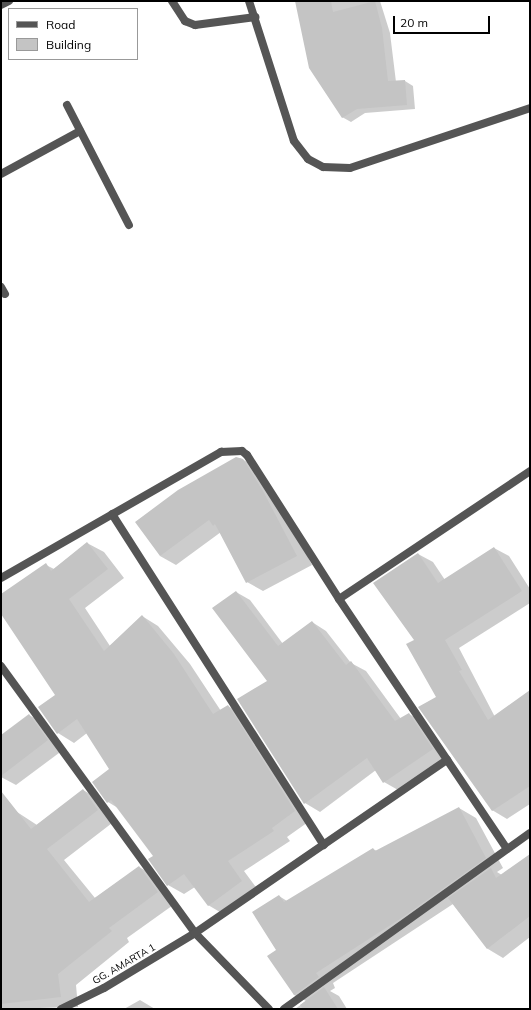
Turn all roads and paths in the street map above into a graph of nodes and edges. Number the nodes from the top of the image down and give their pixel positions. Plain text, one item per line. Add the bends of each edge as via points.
1 (9, 1) edge
2 (172, 1) edge
3 (249, 1) edge
4 (1, 5) edge
5 (255, 17) junction
6 (67, 105) dead end
7 (530, 108) edge
8 (80, 131) junction
9 (1, 174) edge
10 (129, 225) dead end
11 (530, 471) edge
12 (112, 514) junction
13 (1, 578) edge
14 (339, 599) junction
15 (1, 666) edge
16 (447, 760) junction
17 (530, 833) edge
18 (324, 845) junction
19 (507, 849) junction
20 (194, 933) junction
21 (61, 1009) edge
22 (269, 1009) edge
23 (284, 1009) edge

1 - 4 street
2 - 5 street via 185,21 195,24
3 - 5 street
5 - 7 street via 294,141 308,159 323,167 350,168
6 - 8 street
8 - 9 street
8 - 10 street
11 - 14 street
12 - 13 street
12 - 14 street via 221,452 242,451
12 - 18 street
14 - 16 street
15 - 20 street
16 - 18 street, GG. AMARTA 1
16 - 19 street
17 - 19 street
18 - 20 street, GG. AMARTA 1
19 - 23 street
20 - 21 street, GG. AMARTA 1 via 104,988
20 - 22 street

